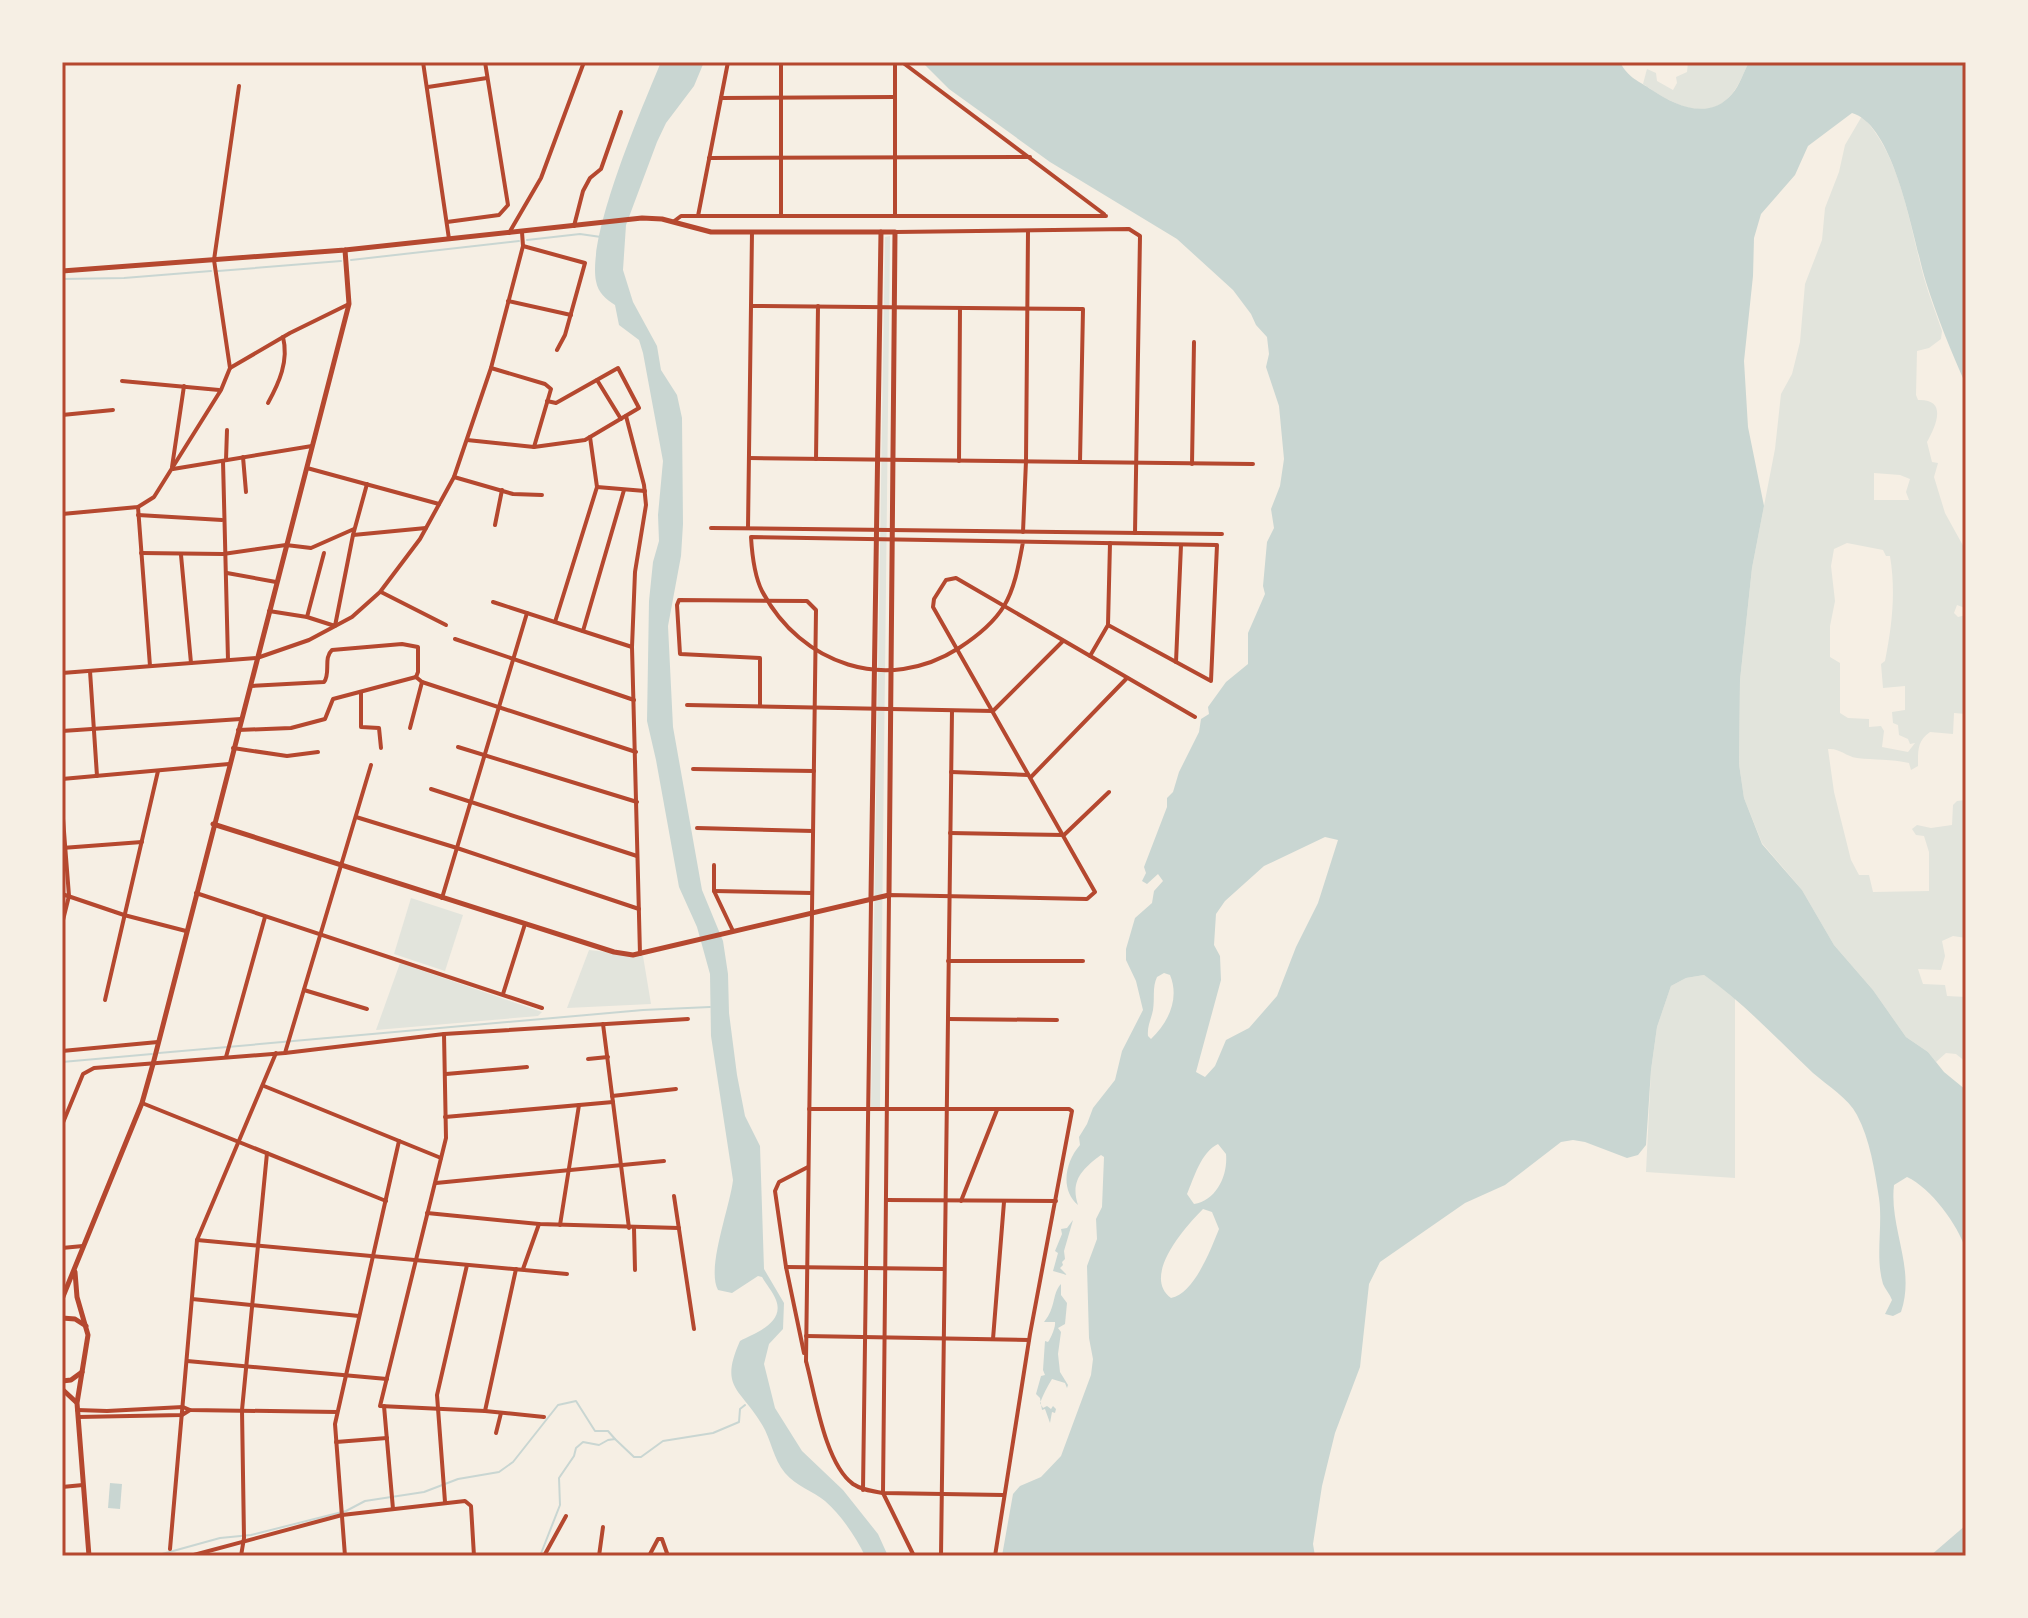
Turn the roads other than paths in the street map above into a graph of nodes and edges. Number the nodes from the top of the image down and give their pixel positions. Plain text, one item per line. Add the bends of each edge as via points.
1 (423, 62) edge
2 (485, 62) edge
3 (584, 62) edge
4 (728, 62) edge
5 (781, 62) edge
6 (895, 62) edge
7 (902, 62) edge
8 (487, 78) junction
9 (239, 86) dead end
10 (428, 87) junction
11 (895, 97) junction
12 (721, 98) junction
13 (781, 98) junction
14 (621, 112) dead end
15 (1030, 157) junction
16 (709, 158) junction
17 (781, 158) junction
18 (895, 158) junction
19 (698, 216) junction
20 (781, 216) junction
21 (895, 216) junction
22 (447, 222) junction
23 (673, 222) junction
24 (574, 226) junction
25 (1028, 231) junction
26 (522, 232) junction
27 (752, 232) junction
28 (881, 232) junction
29 (895, 232) junction
30 (509, 233) junction
31 (449, 239) junction
32 (523, 246) junction
33 (345, 250) junction
34 (214, 260) junction
35 (62, 271) edge
36 (508, 301) junction
37 (349, 304) junction
38 (751, 306) junction
39 (818, 306) junction
40 (880, 307) junction
41 (894, 307) junction
42 (960, 308) junction
43 (1027, 309) junction
44 (571, 315) junction
45 (283, 337) junction
46 (1194, 342) dead end
47 (557, 350) dead end
48 (230, 368) junction
49 (491, 368) junction
50 (597, 380) junction
51 (122, 381) dead end
52 (184, 386) junction
53 (221, 390) junction
54 (547, 401) junction
55 (268, 403) dead end
56 (113, 410) dead end
57 (62, 415) edge
58 (623, 417) junction
59 (227, 430) dead end
60 (590, 437) junction
61 (467, 440) junction
62 (312, 446) junction
63 (534, 447) junction
64 (243, 457) junction
65 (749, 458) junction
66 (816, 459) junction
67 (877, 459) junction
68 (893, 460) junction
69 (224, 461) junction
70 (959, 461) junction
71 (1026, 461) junction
72 (1080, 462) junction
73 (1137, 463) junction
74 (1192, 464) junction
75 (1253, 464) dead end
76 (307, 468) junction
77 (171, 470) junction
78 (454, 477) junction
79 (367, 484) junction
80 (597, 487) junction
81 (502, 490) junction
82 (624, 490) junction
83 (645, 491) junction
84 (246, 492) dead end
85 (542, 495) dead end
86 (439, 504) junction
87 (138, 507) junction
88 (62, 514) edge
89 (138, 515) junction
90 (222, 520) junction
91 (495, 525) dead end
92 (426, 528) junction
93 (711, 528) dead end
94 (748, 528) junction
95 (876, 530) junction
96 (892, 530) junction
97 (354, 532) junction
98 (1023, 532) junction
99 (1135, 533) junction
100 (1222, 534) dead end
101 (876, 539) junction
102 (892, 539) junction
103 (1023, 542) junction
104 (1110, 543) junction
105 (286, 545) junction
106 (1181, 545) junction
107 (141, 553) junction
108 (324, 553) dead end
109 (223, 554) junction
110 (181, 555) junction
111 (227, 573) junction
112 (276, 582) junction
113 (380, 592) junction
114 (768, 601) junction
115 (493, 602) dead end
116 (1004, 606) junction
117 (269, 611) junction
118 (527, 613) junction
119 (307, 617) junction
120 (555, 622) junction
121 (446, 625) dead end
122 (1108, 625) junction
123 (335, 626) junction
124 (583, 631) junction
125 (455, 639) dead end
126 (1063, 641) junction
127 (632, 647) junction
128 (957, 649) junction
129 (816, 651) junction
130 (1090, 656) junction
131 (257, 658) junction
132 (513, 659) junction
133 (228, 660) junction
134 (1176, 662) junction
135 (191, 663) junction
136 (150, 666) junction
137 (874, 670) junction
138 (90, 671) junction
139 (891, 671) junction
140 (62, 673) edge
141 (416, 677) junction
142 (1127, 678) junction
143 (422, 682) junction
144 (249, 686) junction
145 (361, 692) junction
146 (634, 700) junction
147 (687, 705) dead end
148 (760, 706) junction
149 (499, 707) junction
150 (815, 708) junction
151 (874, 709) junction
152 (890, 709) junction
153 (952, 711) junction
154 (993, 711) junction
155 (1195, 717) dead end
156 (241, 719) junction
157 (410, 728) dead end
158 (94, 729) junction
159 (238, 730) junction
160 (62, 731) edge
161 (458, 747) dead end
162 (233, 748) junction
163 (381, 748) dead end
164 (318, 752) dead end
165 (636, 752) junction
166 (485, 755) junction
167 (229, 764) junction
168 (371, 765) dead end
169 (693, 769) dead end
170 (158, 771) junction
171 (814, 771) junction
172 (951, 772) junction
173 (97, 776) junction
174 (1030, 776) junction
175 (62, 779) edge
176 (431, 789) dead end
177 (1109, 792) dead end
178 (471, 802) junction
179 (637, 802) junction
180 (62, 806) edge
181 (356, 816) junction
182 (213, 824) junction
183 (697, 828) dead end
184 (813, 831) junction
185 (950, 833) junction
186 (1064, 835) junction
187 (142, 842) junction
188 (64, 848) edge
189 (457, 848) junction
190 (637, 856) junction
191 (341, 865) junction
192 (714, 865) dead end
193 (714, 891) junction
194 (196, 893) junction
195 (812, 893) junction
196 (62, 894) edge
197 (889, 895) junction
198 (69, 896) junction
199 (949, 896) junction
200 (871, 897) junction
201 (442, 898) junction
202 (639, 909) junction
203 (812, 912) junction
204 (124, 915) junction
205 (266, 916) junction
206 (62, 924) edge
207 (525, 924) junction
208 (186, 931) junction
209 (733, 931) junction
210 (321, 934) junction
211 (640, 955) junction
212 (948, 961) junction
213 (1083, 961) dead end
214 (304, 990) junction
215 (503, 994) junction
216 (105, 1000) dead end
217 (542, 1008) dead end
218 (367, 1009) dead end
219 (688, 1019) dead end
220 (947, 1019) junction
221 (1057, 1020) dead end
222 (603, 1023) junction
223 (444, 1034) junction
224 (158, 1044) junction
225 (62, 1051) edge
226 (276, 1053) junction
227 (285, 1053) junction
228 (226, 1057) junction
229 (608, 1057) junction
230 (588, 1059) dead end
231 (154, 1061) junction
232 (527, 1067) dead end
233 (446, 1074) junction
234 (264, 1086) junction
235 (676, 1089) dead end
236 (613, 1099) junction
237 (142, 1103) junction
238 (579, 1105) junction
239 (809, 1109) junction
240 (868, 1109) junction
241 (887, 1110) junction
242 (945, 1110) junction
243 (997, 1110) junction
244 (445, 1117) junction
245 (62, 1125) edge
246 (399, 1141) junction
247 (239, 1142) junction
248 (267, 1153) junction
249 (441, 1158) junction
250 (664, 1161) dead end
251 (621, 1166) junction
252 (808, 1167) junction
253 (568, 1172) junction
254 (435, 1183) junction
255 (674, 1196) dead end
256 (886, 1200) junction
257 (945, 1200) junction
258 (386, 1201) junction
259 (961, 1201) junction
260 (1004, 1201) junction
261 (1056, 1201) junction
262 (427, 1213) junction
263 (539, 1224) junction
264 (560, 1225) junction
265 (631, 1228) junction
266 (679, 1228) junction
267 (197, 1240) junction
268 (85, 1246) junction
269 (259, 1246) junction
270 (62, 1248) edge
271 (373, 1256) junction
272 (417, 1259) junction
273 (467, 1264) junction
274 (786, 1267) junction
275 (807, 1267) junction
276 (516, 1268) junction
277 (866, 1268) junction
278 (885, 1268) junction
279 (523, 1269) junction
280 (944, 1269) junction
281 (635, 1270) dead end
282 (75, 1271) junction
283 (567, 1274) dead end
284 (62, 1299) edge
285 (192, 1299) junction
286 (253, 1305) junction
287 (359, 1316) junction
288 (62, 1318) edge
289 (87, 1327) junction
290 (694, 1329) dead end
291 (806, 1336) junction
292 (865, 1337) junction
293 (884, 1338) junction
294 (943, 1338) junction
295 (993, 1339) junction
296 (1029, 1340) junction
297 (187, 1361) junction
298 (806, 1361) junction
299 (247, 1366) junction
300 (84, 1368) junction
301 (346, 1375) junction
302 (387, 1379) junction
303 (62, 1381) edge
304 (62, 1389) edge
305 (77, 1403) junction
306 (384, 1406) junction
307 (183, 1407) junction
308 (438, 1409) junction
309 (190, 1410) junction
310 (242, 1410) junction
311 (485, 1411) junction
312 (337, 1412) junction
313 (501, 1413) junction
314 (78, 1414) junction
315 (182, 1415) junction
316 (544, 1417) dead end
317 (496, 1433) dead end
318 (387, 1438) junction
319 (336, 1442) junction
320 (83, 1485) junction
321 (62, 1487) edge
322 (863, 1490) junction
323 (883, 1493) junction
324 (942, 1494) junction
325 (1003, 1495) junction
326 (445, 1502) junction
327 (393, 1509) junction
328 (342, 1515) junction
329 (566, 1516) dead end
330 (603, 1527) dead end
331 (244, 1537) junction
332 (170, 1549) dead end
333 (89, 1556) edge
334 (190, 1556) edge
335 (241, 1556) edge
336 (345, 1556) edge
337 (474, 1556) edge
338 (544, 1556) edge
339 (599, 1556) edge
340 (649, 1556) edge
341 (668, 1556) edge
342 (914, 1556) edge
343 (941, 1556) edge
344 (995, 1556) edge

1 - 10 street
2 - 8 street
3 - 30 street via 541,178
4 - 12 street
5 - 13 street
6 - 11 street
7 - 15 street
8 - 10 street
8 - 22 street via 508,205 499,215
9 - 34 street
10 - 22 street
11 - 13 street
11 - 18 street
12 - 13 street
12 - 16 street
13 - 17 street
14 - 24 street via 601,169 583,191
15 - 18 street
15 - 21 street via 1106,216
16 - 17 street
16 - 19 street
17 - 18 street
17 - 20 street
18 - 21 street
19 - 20 street
19 - 23 street
20 - 21 street
22 - 31 street
23 - 24 street via 642,218
23 - 27 street via 711,232
24 - 26 street
25 - 29 street
25 - 43 street
25 - 73 street via 1129,229 1140,236
26 - 30 street
26 - 32 street
27 - 28 street
27 - 38 street
28 - 29 street
28 - 40 street
29 - 41 street
30 - 31 street
31 - 33 street via 431,245
32 - 36 street
32 - 44 street via 585,263
33 - 34 street
33 - 37 street
34 - 35 street
34 - 48 street
36 - 44 street
36 - 49 street
37 - 45 street
37 - 62 street
38 - 39 street
38 - 65 street
39 - 40 street
39 - 66 street
40 - 41 street
40 - 67 street
41 - 42 street
41 - 68 street
42 - 43 street
42 - 70 street
43 - 71 street
43 - 72 street via 1083,309
44 - 47 street
45 - 48 street
45 - 55 street via 280,381
46 - 74 street
48 - 53 street
49 - 54 street via 545,384 551,389
49 - 61 street
50 - 54 street via 556,403
50 - 58 street
50 - 58 street via 618,368 639,408
51 - 52 street
52 - 53 street
52 - 77 street
53 - 77 street
54 - 63 street
56 - 57 street
58 - 60 street
58 - 83 street
59 - 69 street
60 - 63 street
60 - 80 street
61 - 63 street
61 - 78 street
62 - 64 street
62 - 76 street
64 - 69 street
64 - 84 street
65 - 66 street
65 - 94 street
66 - 67 street
67 - 68 street
67 - 95 street
68 - 70 street
68 - 96 street
69 - 77 street
69 - 90 street
70 - 71 street
71 - 72 street
71 - 98 street
72 - 73 street
73 - 74 street
73 - 99 street
74 - 75 street
76 - 79 street
76 - 105 street
77 - 87 street via 154,497
78 - 81 street
78 - 86 street
79 - 86 street
79 - 97 street
80 - 82 street
80 - 120 street
81 - 85 street
81 - 91 street
82 - 83 street
82 - 124 street
83 - 127 street
86 - 92 street
87 - 88 street
87 - 89 street
89 - 90 street
89 - 107 street
90 - 109 street
92 - 97 street
92 - 113 street
93 - 94 street
94 - 95 street
95 - 96 street
95 - 101 street
96 - 98 street
96 - 102 street
97 - 105 street via 311,548
97 - 123 street
98 - 99 street
99 - 100 street
101 - 102 street
101 - 114 street via 751,537
101 - 137 street
102 - 103 street
102 - 139 street
103 - 104 street
103 - 116 street
104 - 106 street
104 - 122 street
105 - 109 street
105 - 112 street
106 - 134 street
106 - 134 street via 1217,545 1211,681
107 - 110 street
107 - 136 street
108 - 119 street
109 - 110 street
109 - 111 street
110 - 135 street
111 - 112 street
111 - 133 street
112 - 117 street
113 - 121 street
113 - 123 street
114 - 129 street
114 - 129 street via 807,601 816,610
114 - 148 street via 679,600 677,605 680,654 760,658
115 - 118 street
116 - 126 street
116 - 128 street via 975,638
116 - 128 street via 956,578 946,580 933,607
117 - 119 street
117 - 131 street
118 - 120 street
118 - 132 street
119 - 123 street
120 - 124 street
122 - 130 street
122 - 134 street
123 - 131 street
124 - 127 street
125 - 132 street
126 - 130 street
126 - 154 street
127 - 146 street
128 - 139 street
128 - 154 street
129 - 137 street
129 - 150 street
130 - 142 street
131 - 133 street
131 - 144 street
132 - 146 street
132 - 149 street
133 - 135 street
135 - 136 street
136 - 138 street
137 - 139 street
137 - 151 street
138 - 140 street
138 - 158 street
139 - 152 street
141 - 143 street
141 - 144 street via 418,647 402,644 332,650 324,682
141 - 145 street
142 - 155 street
142 - 174 street
143 - 149 street
143 - 157 street
144 - 156 street
145 - 159 street via 333,699 327,718 291,728
145 - 163 street via 361,727 379,728
146 - 165 street
147 - 148 street
148 - 150 street
149 - 165 street
149 - 166 street
150 - 151 street
150 - 171 street
151 - 152 street
151 - 200 street
152 - 153 street
152 - 197 street
153 - 154 street
153 - 172 street
154 - 174 street
156 - 158 street
156 - 159 street
158 - 160 street
158 - 173 street
159 - 162 street
161 - 166 street
162 - 164 street via 287,756
162 - 167 street
165 - 179 street
166 - 178 street
166 - 179 street
167 - 170 street
167 - 182 street
168 - 181 street
169 - 171 street
170 - 173 street
170 - 187 street
171 - 184 street
172 - 174 street
172 - 185 street
173 - 175 street
174 - 186 street
176 - 178 street
177 - 186 street
178 - 189 street
178 - 190 street
179 - 190 street
180 - 188 street
181 - 189 street
181 - 191 street
182 - 191 street
182 - 194 street
183 - 184 street
184 - 195 street
185 - 186 street
185 - 199 street
186 - 199 street via 1094,887 1090,897
187 - 188 street
187 - 204 street
188 - 198 street
189 - 201 street
189 - 202 street
190 - 202 street
191 - 201 street
191 - 210 street
192 - 193 street
193 - 195 street
193 - 209 street
194 - 205 street
194 - 208 street
195 - 203 street
196 - 198 street
197 - 199 street
197 - 200 street
197 - 241 street
198 - 204 street
198 - 206 street
199 - 212 street
200 - 203 street
200 - 240 street
201 - 207 street
202 - 211 street
203 - 209 street
203 - 239 street
204 - 208 street
204 - 216 street
205 - 210 street
205 - 228 street
207 - 211 street
207 - 215 street
208 - 224 street
209 - 211 street
210 - 214 street
210 - 215 street
212 - 213 street
212 - 220 street
214 - 218 street
214 - 227 street
215 - 217 street
219 - 222 street
220 - 221 street
220 - 242 street
222 - 223 street
222 - 229 street
223 - 227 street
223 - 233 street
224 - 225 street
224 - 231 street
226 - 227 street
226 - 228 street
226 - 234 street
228 - 231 street
229 - 230 street
229 - 236 street
231 - 237 street
231 - 245 street via 88,1069
232 - 233 street
233 - 244 street
234 - 246 street
234 - 247 street
235 - 236 street
236 - 238 street
236 - 251 street
237 - 247 street
237 - 268 street
238 - 244 street
238 - 253 street
239 - 240 street
239 - 252 street
240 - 241 street
240 - 277 street
241 - 242 street
241 - 256 street
242 - 243 street
242 - 257 street
243 - 259 street
243 - 261 street via 1072,1111
244 - 249 street
246 - 249 street
246 - 258 street
247 - 248 street
247 - 267 street
248 - 258 street
248 - 269 street
249 - 254 street
250 - 251 street
251 - 253 street
251 - 265 street
252 - 274 street via 776,1186
252 - 275 street
253 - 254 street
253 - 264 street
254 - 262 street
255 - 266 street
256 - 257 street
256 - 278 street
257 - 259 street
257 - 280 street
258 - 271 street
259 - 260 street
260 - 261 street
260 - 295 street
261 - 296 street
262 - 263 street
262 - 272 street
263 - 264 street
263 - 279 street
264 - 265 street
265 - 266 street
265 - 281 street
266 - 290 street
267 - 269 street
267 - 285 street
268 - 270 street
268 - 282 street
269 - 271 street
269 - 286 street
271 - 272 street
271 - 287 street
272 - 273 street
272 - 302 street
273 - 276 street
273 - 308 street
274 - 275 street
274 - 298 street
275 - 277 street
275 - 291 street
276 - 279 street
276 - 311 street
277 - 278 street
277 - 292 street
278 - 280 street
278 - 293 street
279 - 283 street
280 - 294 street
282 - 284 street
282 - 289 street
285 - 286 street
285 - 297 street
286 - 287 street
286 - 299 street
287 - 301 street
288 - 289 street
289 - 300 street
291 - 292 street
291 - 298 street
292 - 293 street
292 - 322 street
293 - 294 street
293 - 323 street
294 - 295 street
294 - 324 street
295 - 296 street
296 - 325 street
297 - 299 street
297 - 307 street
298 - 322 street via 831,1453 838,1468
299 - 301 street
299 - 310 street
300 - 303 street
300 - 305 street
301 - 302 street
301 - 312 street
302 - 306 street
304 - 305 street
305 - 314 street
306 - 308 street
306 - 318 street
307 - 309 street
307 - 314 street
307 - 315 street
308 - 311 street
308 - 326 street
309 - 310 street
309 - 315 street
310 - 312 street
310 - 331 street
311 - 313 street
312 - 319 street
313 - 316 street
313 - 317 street
314 - 315 street
314 - 320 street
315 - 332 street
318 - 319 street
318 - 327 street
319 - 328 street
320 - 321 street
320 - 333 street
322 - 323 street
323 - 324 street
323 - 342 street
324 - 325 street
324 - 343 street
325 - 344 street
326 - 327 street
326 - 337 street via 465,1501 471,1506
327 - 328 street
328 - 331 street
328 - 336 street
329 - 338 street
330 - 339 street
331 - 334 street
331 - 335 street
340 - 341 street via 658,1539

